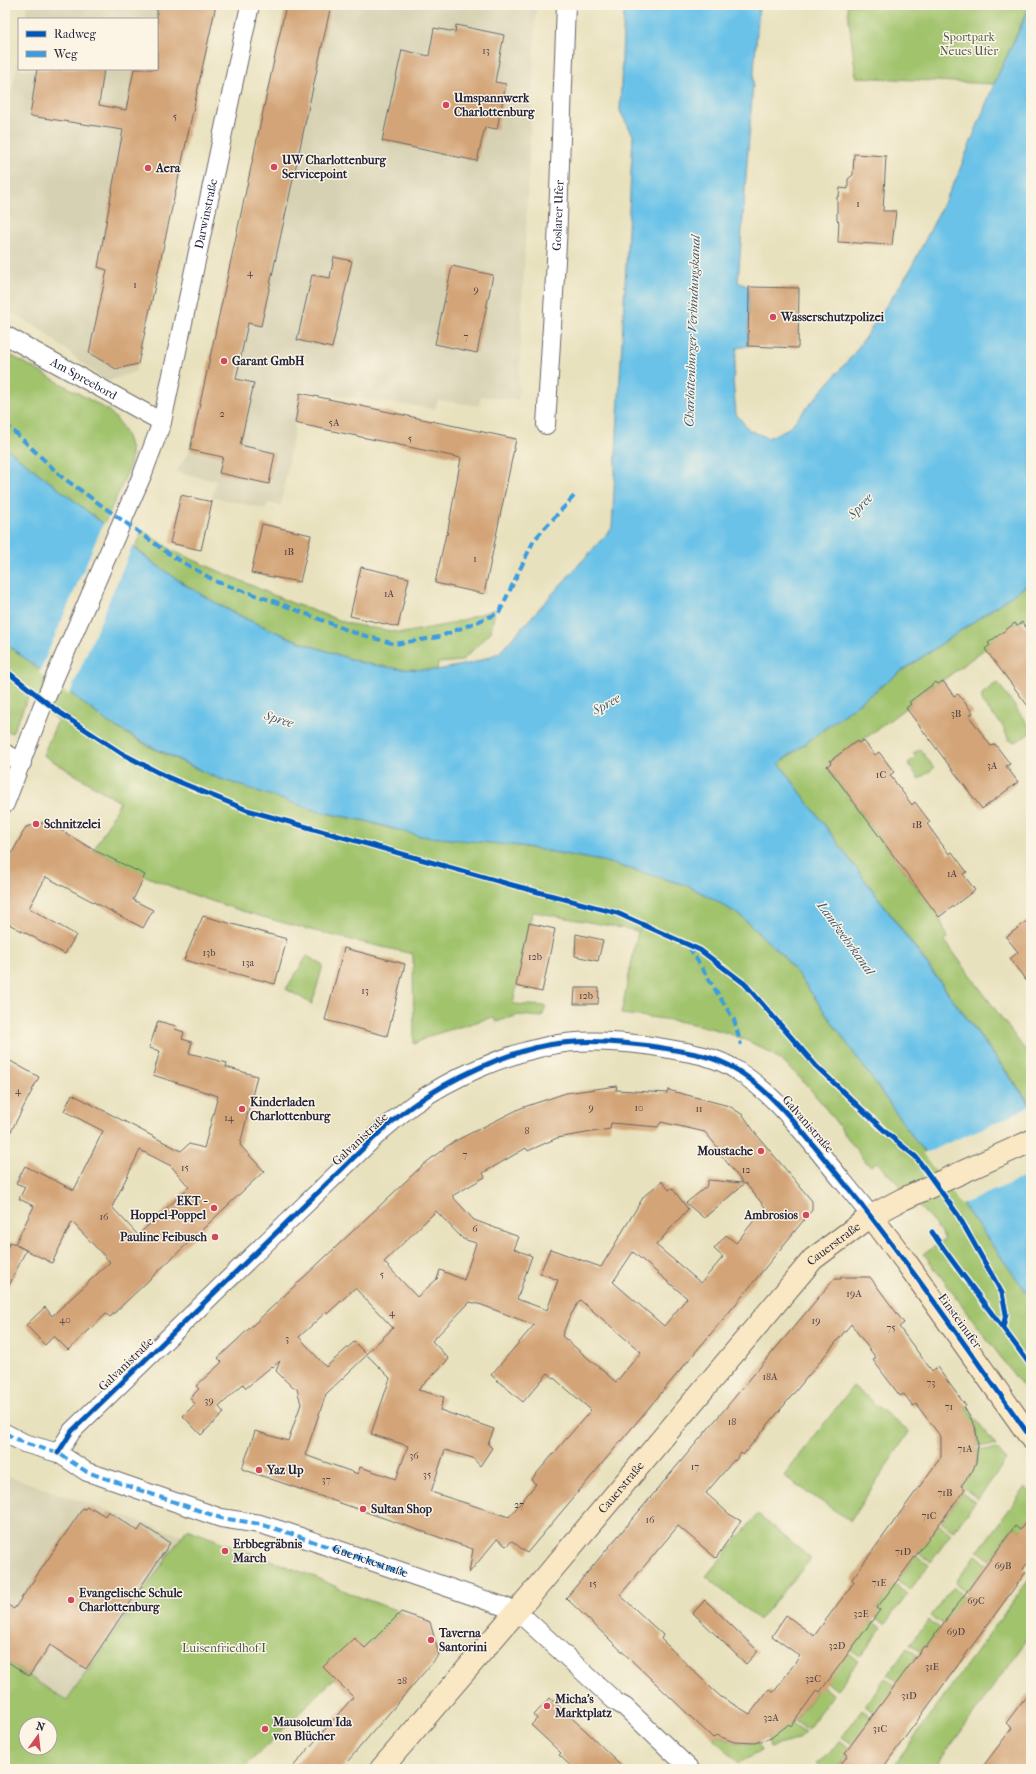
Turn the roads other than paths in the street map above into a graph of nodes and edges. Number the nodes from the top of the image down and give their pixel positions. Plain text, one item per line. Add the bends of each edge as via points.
1 (250, 5) edge
2 (566, 5) edge
3 (5, 335) edge
4 (162, 422) junction
5 (546, 425) dead end
6 (5, 753) edge
7 (22, 763) junction
8 (5, 804) edge
9 (1031, 1141) edge
10 (871, 1216) junction
11 (13, 1437) edge
12 (1031, 1438) edge
13 (58, 1453) junction
14 (517, 1611) junction
15 (382, 1769) edge
16 (690, 1769) edge

1 - 4 street, Darwinstraße
2 - 5 street, Goslarer Ufer via 557,244
3 - 4 street, Am Spreebord
4 - 7 street, Darwinstraße via 143,473 42,707
6 - 7 street
7 - 8 street, Darwinstraße
9 - 10 street, Cauerstraße via 926,1188
10 - 12 street, Einsteinufer
10 - 13 street, Galvanistraße via 781,1106 735,1069 710,1058 654,1046 614,1042 548,1045 496,1061 452,1082 408,1109 72,1430
10 - 14 street, Cauerstraße via 813,1259
11 - 13 street, Guerickestraße
13 - 14 street, Guerickestraße via 87,1472 194,1509 221,1518 260,1524 286,1532
14 - 15 street, Cauerstraße
14 - 16 street, Guerickestraße

